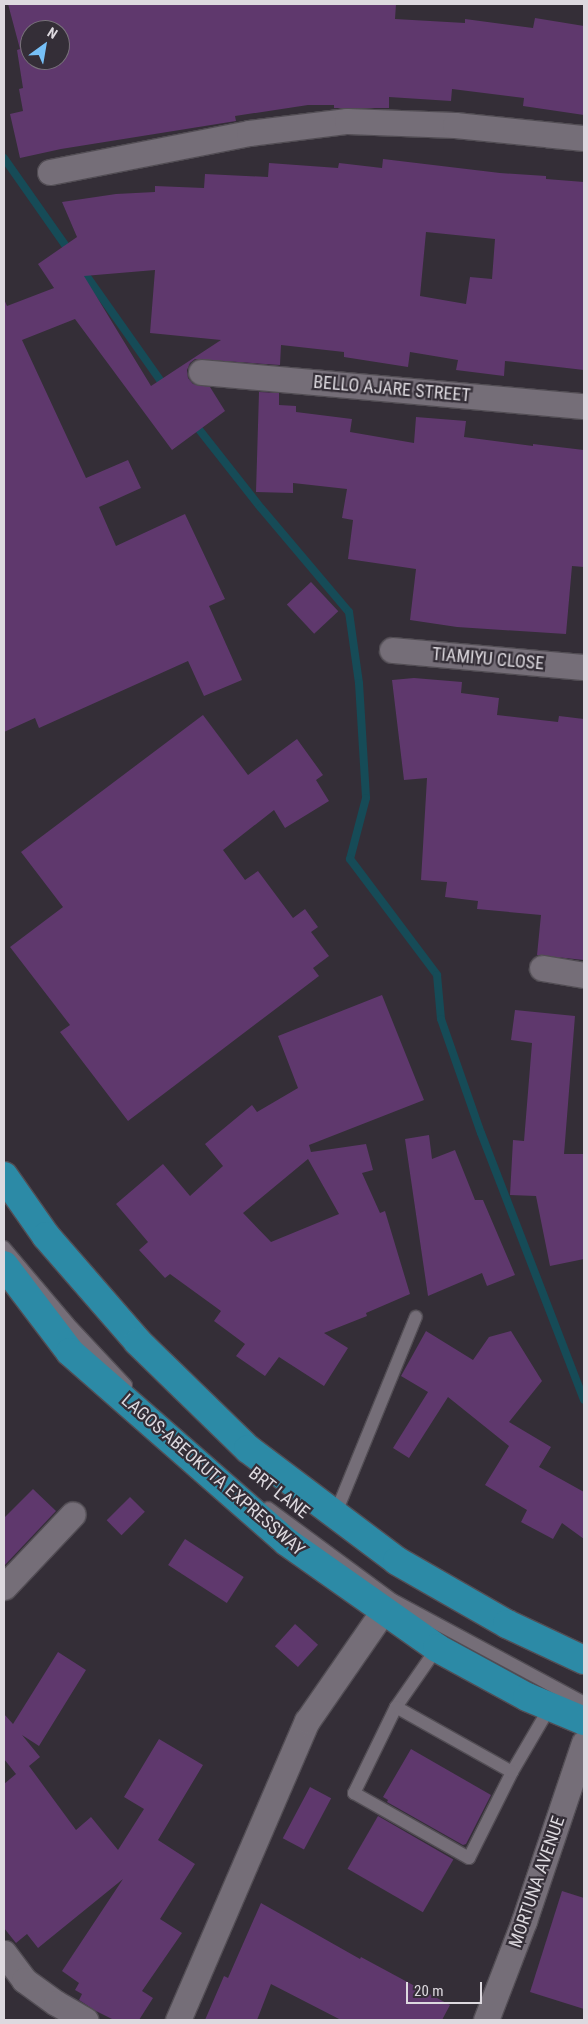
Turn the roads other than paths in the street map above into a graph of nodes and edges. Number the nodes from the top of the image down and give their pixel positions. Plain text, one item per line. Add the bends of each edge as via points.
1 (584, 138) edge
2 (50, 172) dead end
3 (201, 372) dead end
4 (584, 406) edge
5 (392, 650) dead end
6 (584, 667) edge
7 (542, 968) dead end
8 (584, 974) edge
9 (4, 1176) edge
10 (4, 1247) edge
11 (4, 1265) edge
12 (416, 1317) dead end
13 (73, 1514) dead end
14 (335, 1515) junction
15 (4, 1587) edge
16 (384, 1610) junction
17 (437, 1648) junction
18 (584, 1660) edge
19 (584, 1703) edge
20 (396, 1707) junction
21 (550, 1707) junction
22 (584, 1721) edge
23 (584, 1743) edge
24 (512, 1772) junction
25 (4, 1953) edge
26 (49, 2011) edge
27 (86, 2020) edge
28 (178, 2020) edge
29 (486, 2020) edge

1 - 2 street via 455,125 347,121 249,133
3 - 4 street, BELLO AJARE STREET
5 - 6 street, TIAMIYU CLOSE
7 - 8 street
9 - 14 highway via 46,1236 138,1342 248,1449
10 - 19 lane, BRT LANE via 68,1323 143,1403 273,1512 392,1600
11 - 16 highway, LAGOS-ABEOKUTA EXPRESSWAY via 70,1352 287,1542
12 - 14 lane
13 - 15 street
14 - 18 highway via 397,1561 507,1624
16 - 17 highway, LAGOS-ABEOKUTA EXPRESSWAY
16 - 28 street via 307,1721
17 - 20 lane
17 - 21 highway, LAGOS-ABEOKUTA EXPRESSWAY
20 - 24 lane
20 - 24 lane via 354,1793 469,1858
21 - 22 highway, LAGOS-ABEOKUTA EXPRESSWAY
21 - 24 lane
23 - 29 street, MORTUNA AVENUE via 524,1921
25 - 26 street
26 - 27 street

